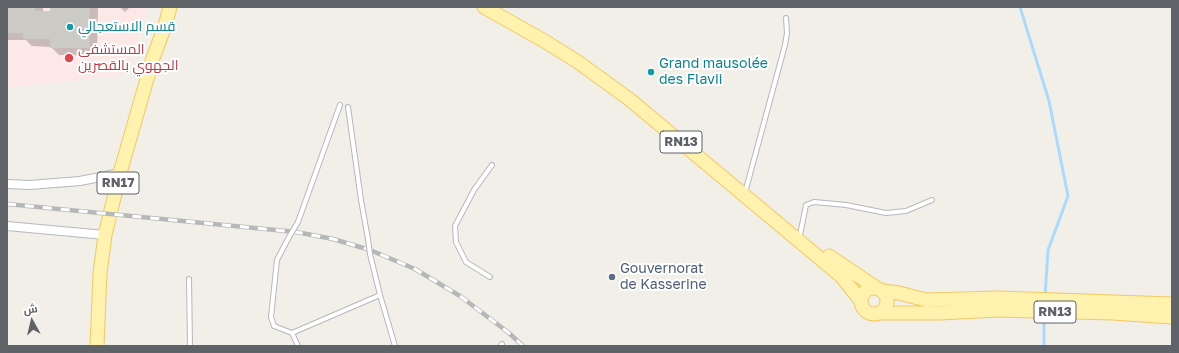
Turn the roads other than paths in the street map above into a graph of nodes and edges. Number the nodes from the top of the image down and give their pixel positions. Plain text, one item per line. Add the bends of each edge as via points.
1 (170, 7) edge
2 (178, 7) edge
3 (484, 7) edge
4 (498, 7) edge
5 (786, 18) dead end
6 (165, 26) junction
7 (340, 105) dead end
8 (348, 106) dead end
9 (492, 165) dead end
10 (120, 173) junction
11 (7, 184) edge
12 (746, 189) junction
13 (932, 200) dead end
14 (7, 226) edge
15 (105, 234) junction
16 (800, 235) junction
17 (490, 277) dead end
18 (189, 279) dead end
19 (879, 289) junction
20 (380, 295) junction
21 (860, 301) junction
22 (997, 304) junction
23 (1172, 304) edge
24 (1112, 307) junction
25 (880, 313) junction
26 (1172, 316) edge
27 (292, 333) junction
28 (97, 346) edge
29 (190, 346) edge
30 (298, 346) edge
31 (395, 346) edge

1 - 6 main road, RN17
2 - 6 main road, RN17
3 - 21 main road, RN13 via 565,54 629,99 841,276
4 - 12 main road, RN13 via 559,42 636,93
5 - 12 lane via 785,45
6 - 10 main road, RN17 via 153,58
7 - 27 lane, bridge via 298,222 277,260 271,317 274,326
8 - 20 lane, bridge via 370,254
9 - 17 lane via 474,190 455,226 456,242 466,262
10 - 11 street via 80,181
10 - 15 main road, RN17
12 - 16 main road, RN13
13 - 16 lane via 906,211 886,213 814,202 806,205
14 - 15 street
15 - 28 main road, RN17 via 100,273
16 - 19 main road, RN13
18 - 29 lane
19 - 21 main road via 867,289
19 - 22 main road, RN13 via 926,300
19 - 25 main road via 886,294 887,303
20 - 27 lane
20 - 31 lane
21 - 25 main road, RN13 via 867,312
22 - 24 main road, RN13
22 - 25 main road, RN13 via 940,313
23 - 24 main road, RN13
24 - 26 main road, RN13
27 - 30 lane

